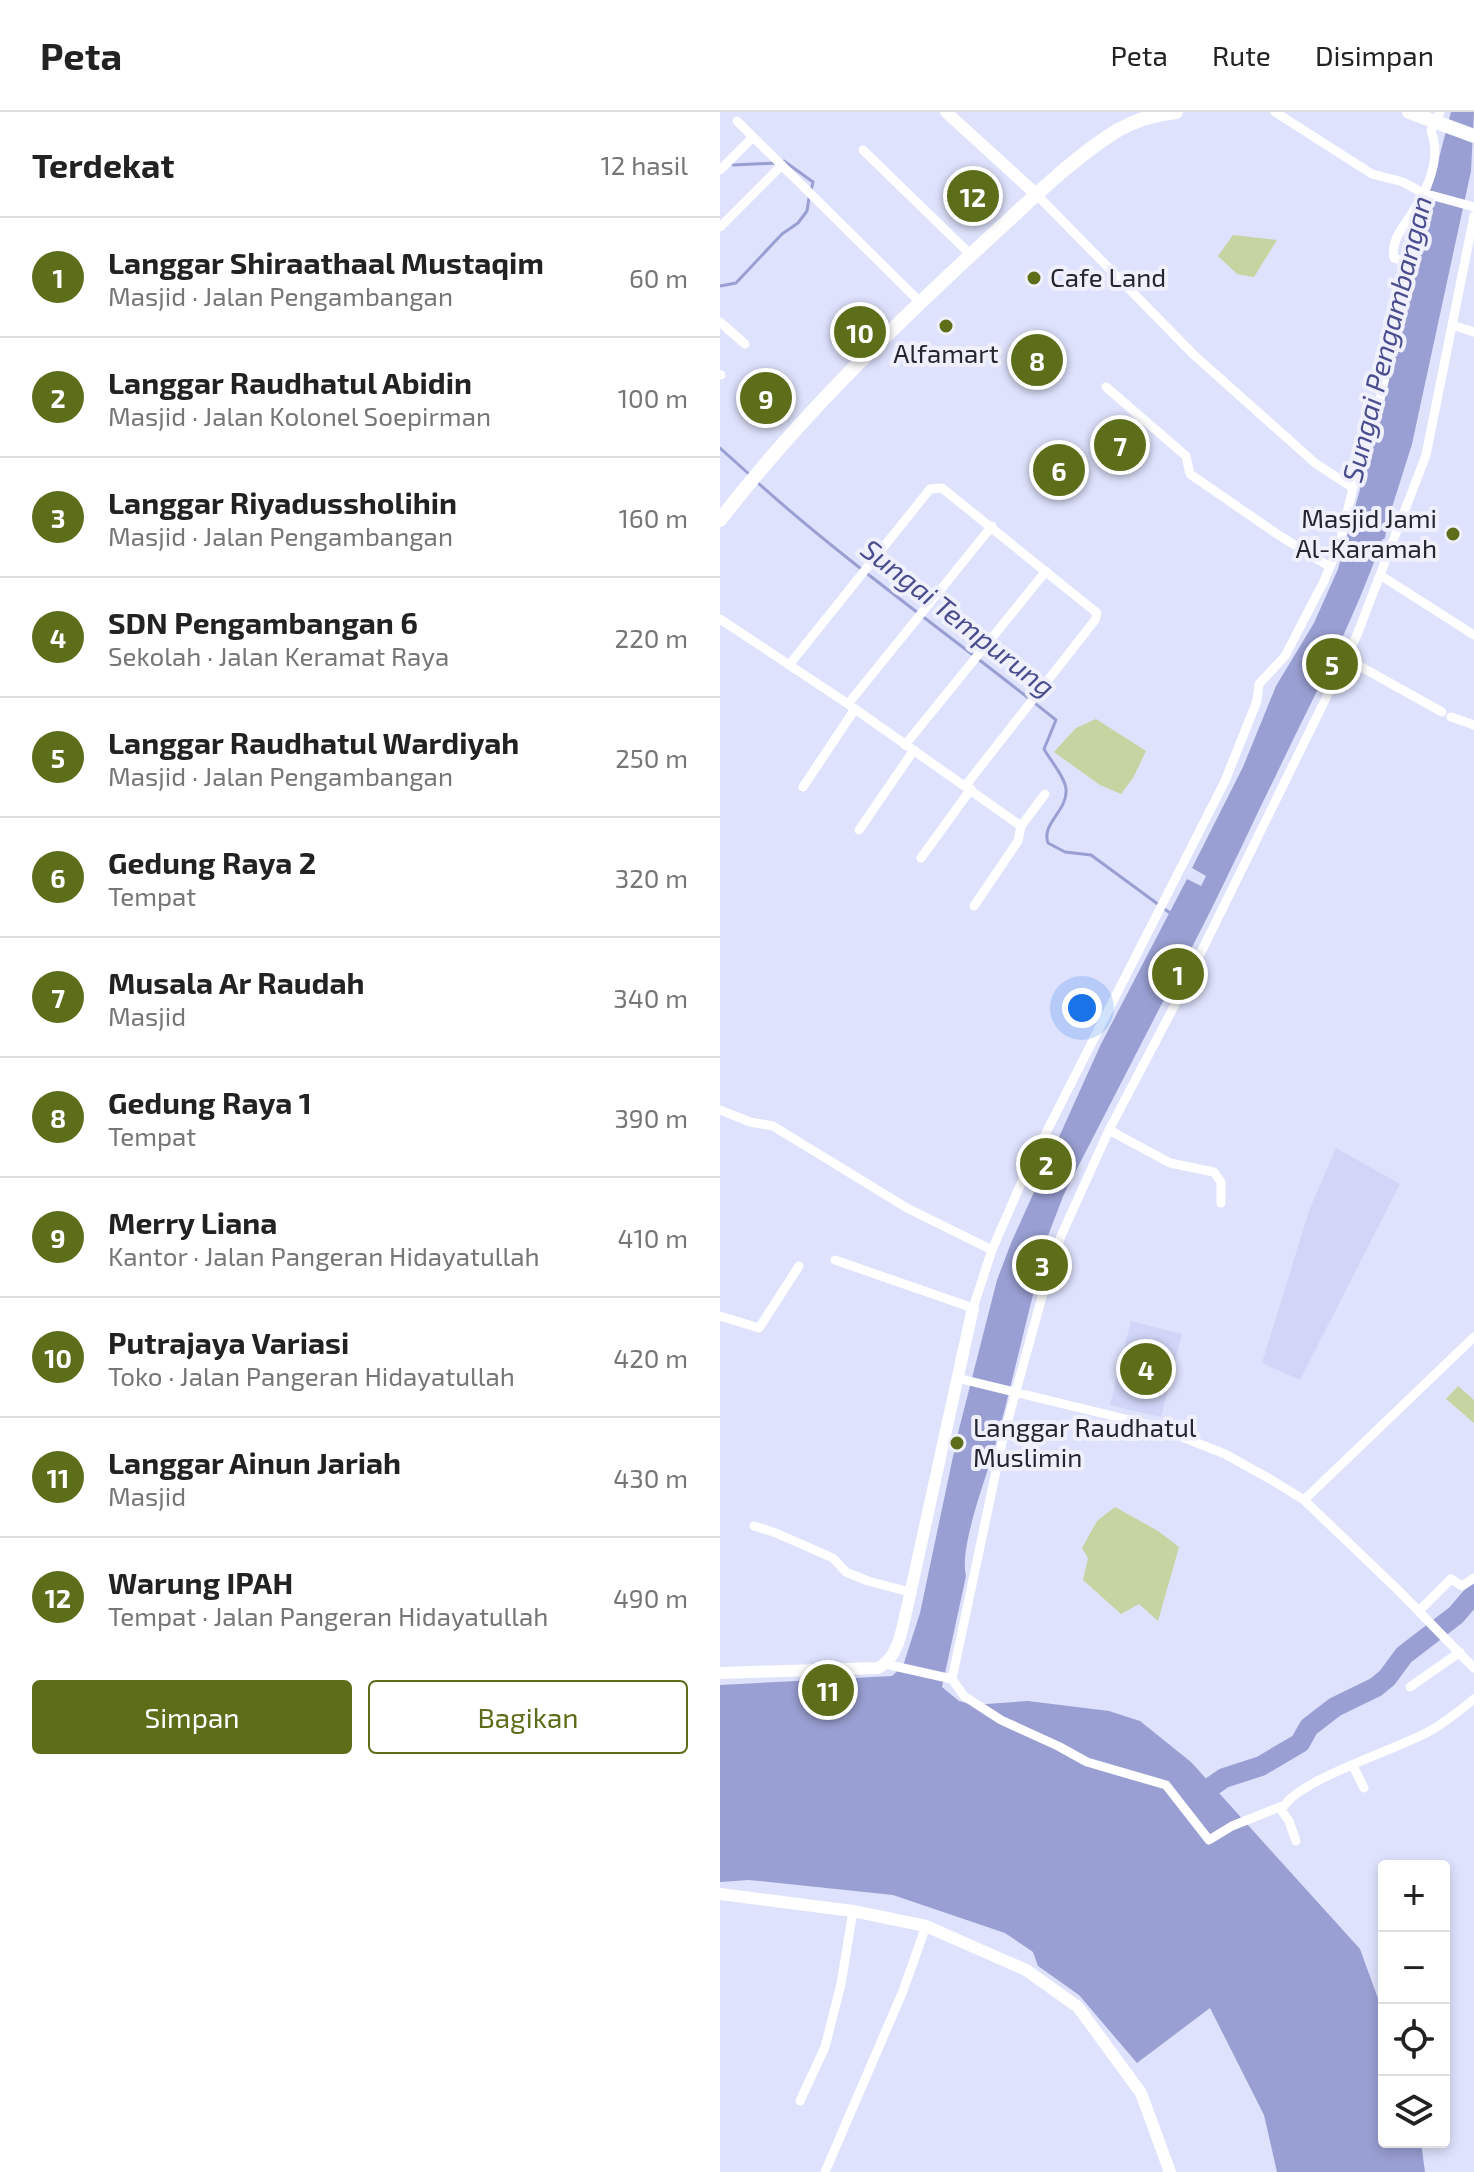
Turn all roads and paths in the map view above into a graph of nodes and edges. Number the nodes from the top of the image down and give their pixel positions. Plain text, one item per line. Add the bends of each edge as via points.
1 (946, 112) edge
2 (1176, 112) edge
3 (1275, 112) edge
4 (1409, 112) edge
5 (1439, 119) edge
6 (737, 121) dead end
7 (1474, 136) edge
8 (753, 137) junction
9 (863, 150) dead end
10 (782, 165) junction
11 (720, 170) edge
12 (1425, 193) junction
13 (1037, 195) junction
14 (1470, 206) edge
15 (1474, 216) edge
16 (720, 227) edge
17 (971, 255) junction
18 (921, 303) junction
19 (720, 322) edge
20 (1452, 325) junction
21 (1474, 332) edge
22 (745, 344) dead end
23 (1106, 387) dead end
24 (1353, 488) junction
25 (720, 520) edge
26 (992, 526) junction
27 (1330, 567) junction
28 (1046, 571) junction
29 (1380, 575) junction
30 (720, 619) edge
31 (1474, 635) edge
32 (1347, 659) junction
33 (789, 665) junction
34 (852, 706) junction
35 (1474, 725) edge
36 (910, 748) junction
37 (803, 787) dead end
38 (968, 787) junction
39 (1045, 794) dead end
40 (1021, 826) junction
41 (859, 830) dead end
42 (921, 858) dead end
43 (974, 906) dead end
44 (720, 1110) edge
45 (1109, 1130) junction
46 (1221, 1203) dead end
47 (992, 1250) junction
48 (835, 1260) dead end
49 (799, 1266) dead end
50 (973, 1308) junction
51 (720, 1316) edge
52 (1474, 1337) edge
53 (962, 1379) junction
54 (1014, 1391) junction
55 (1304, 1500) junction
56 (754, 1526) dead end
57 (1474, 1578) edge
58 (910, 1592) junction
59 (1419, 1611) junction
60 (1460, 1652) junction
61 (885, 1664) junction
62 (1474, 1668) edge
63 (720, 1673) edge
64 (950, 1678) junction
65 (1410, 1687) dead end
66 (1474, 1699) edge
67 (1353, 1766) junction
68 (1364, 1788) dead end
69 (1279, 1807) junction
70 (1296, 1841) dead end
71 (720, 1894) edge
72 (853, 1911) junction
73 (926, 1926) junction
74 (800, 2101) dead end
75 (825, 2172) edge
76 (1169, 2172) edge

1 - 13 street
2 - 13 main road via 1122,128
3 - 12 street via 1372,174
4 - 5 main road
5 - 7 main road
5 - 12 street via 1431,132 1435,155
6 - 8 street
8 - 10 street
8 - 11 street
9 - 17 street
10 - 16 street
10 - 18 street
12 - 14 street
12 - 24 street via 1403,224 1392,253 1408,266 1408,276
13 - 17 main road
13 - 24 street via 1194,355 1315,463
15 - 20 street
17 - 18 main road
18 - 25 main road via 811,411
19 - 22 street
20 - 21 street
20 - 29 street via 1426,455
23 - 27 street via 1186,456 1190,474
24 - 27 street
26 - 28 street
26 - 33 street via 942,488 930,489
26 - 34 street
27 - 47 street via 1285,656 1259,684 1225,781 1026,1172
28 - 36 street
28 - 38 street via 1097,617
29 - 31 street
29 - 32 street
30 - 33 street
32 - 35 street
32 - 45 street
33 - 34 street
34 - 36 street
34 - 37 street
36 - 38 street
36 - 41 street
38 - 40 street
38 - 42 street
39 - 40 street
40 - 43 street via 1018,841
44 - 47 street via 773,1126 907,1208
45 - 46 street via 1170,1163 1217,1174
45 - 54 street via 1061,1236
47 - 50 street
48 - 50 street
49 - 51 street via 759,1328
50 - 53 street
52 - 55 street
53 - 54 street
53 - 58 street
54 - 55 street via 1181,1435
54 - 64 street
55 - 59 street
56 - 58 street via 833,1558 846,1572
57 - 59 street via 1462,1586 1451,1579
58 - 61 street via 898,1644
59 - 60 street
60 - 62 street
60 - 65 street
61 - 63 street
61 - 64 street
64 - 69 street via 964,1696 1001,1720 1087,1762 1166,1785 1209,1840
66 - 67 street via 1430,1731
67 - 68 street
67 - 69 street
69 - 70 street
71 - 72 street
72 - 73 street
72 - 74 street via 825,2047
73 - 75 street
73 - 76 street via 1008,1960 1078,2007 1141,2093

